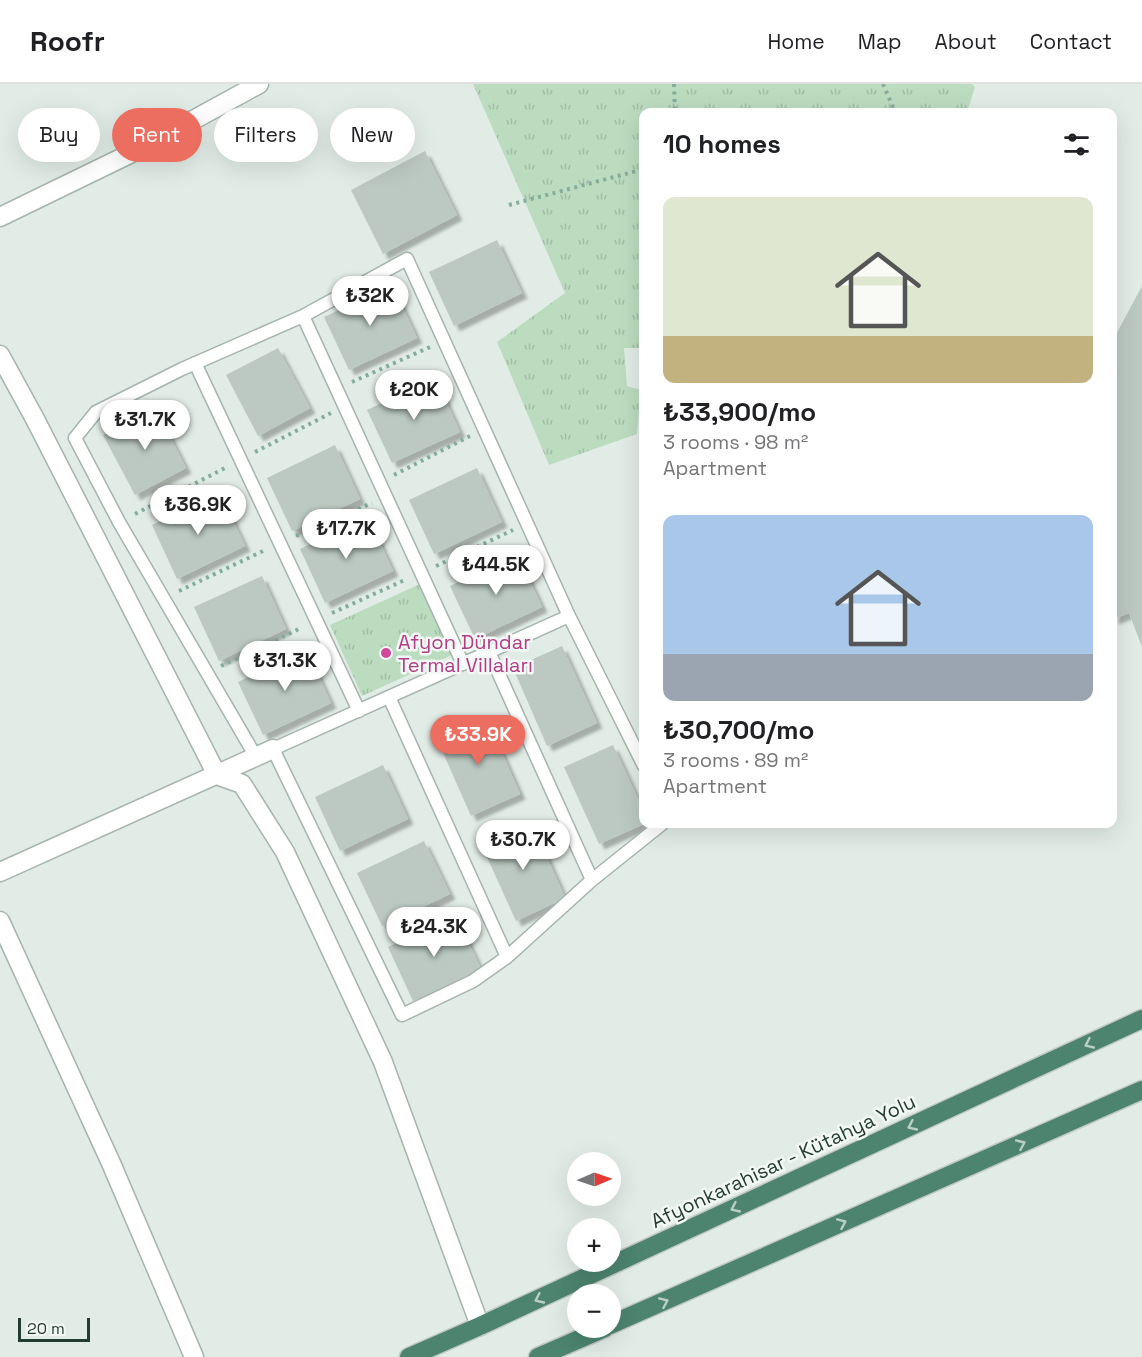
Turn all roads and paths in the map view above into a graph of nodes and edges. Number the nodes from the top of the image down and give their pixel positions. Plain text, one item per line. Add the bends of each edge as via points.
1 (259, 84) edge
2 (674, 84) edge
3 (883, 84) edge
4 (675, 108) edge
5 (893, 108) edge
6 (639, 171) edge
7 (509, 205) dead end
8 (0, 217) edge
9 (303, 316) junction
10 (444, 341) junction
11 (0, 355) edge
12 (195, 363) junction
13 (337, 389) junction
14 (484, 429) junction
15 (380, 482) junction
16 (527, 523) junction
17 (421, 573) junction
18 (569, 616) junction
19 (316, 621) junction
20 (489, 652) junction
21 (463, 664) junction
22 (211, 671) dead end
23 (389, 697) junction
24 (359, 711) junction
25 (273, 749) junction
26 (639, 756) edge
27 (256, 757) junction
28 (217, 775) junction
29 (657, 828) edge
30 (0, 872) edge
31 (592, 880) junction
32 (0, 921) edge
33 (507, 957) junction
34 (1142, 1019) edge
35 (1142, 1090) edge
36 (621, 1320) edge
37 (480, 1326) junction
38 (582, 1338) edge
39 (194, 1357) edge
40 (409, 1357) edge
41 (538, 1357) edge

1 - 8 street via 144,147
2 - 4 path
3 - 5 path
6 - 7 path
9 - 10 lane via 407,259
9 - 12 lane
9 - 13 lane
10 - 13 path
10 - 14 lane
11 - 28 street
12 - 19 lane
12 - 27 lane via 96,412 75,438 119,522
13 - 15 lane
14 - 15 path
14 - 16 lane
15 - 17 lane
16 - 17 path
16 - 18 lane
17 - 19 path
17 - 21 lane
18 - 20 lane
18 - 26 lane
19 - 22 path
19 - 24 lane
20 - 21 lane
20 - 31 lane
21 - 23 lane
23 - 24 lane
23 - 33 lane
24 - 25 lane
25 - 27 street
25 - 33 lane via 402,1015 473,981
27 - 28 street
28 - 30 street
28 - 37 street via 242,784 285,852 383,1062
29 - 31 lane
31 - 33 lane
32 - 39 street via 111,1163
34 -> 37 highway, Afyonkarahisar - Kütahya Yolu
36 -> 35 highway
37 - 40 highway, Afyonkarahisar - Kütahya Yolu
38 - 41 highway

